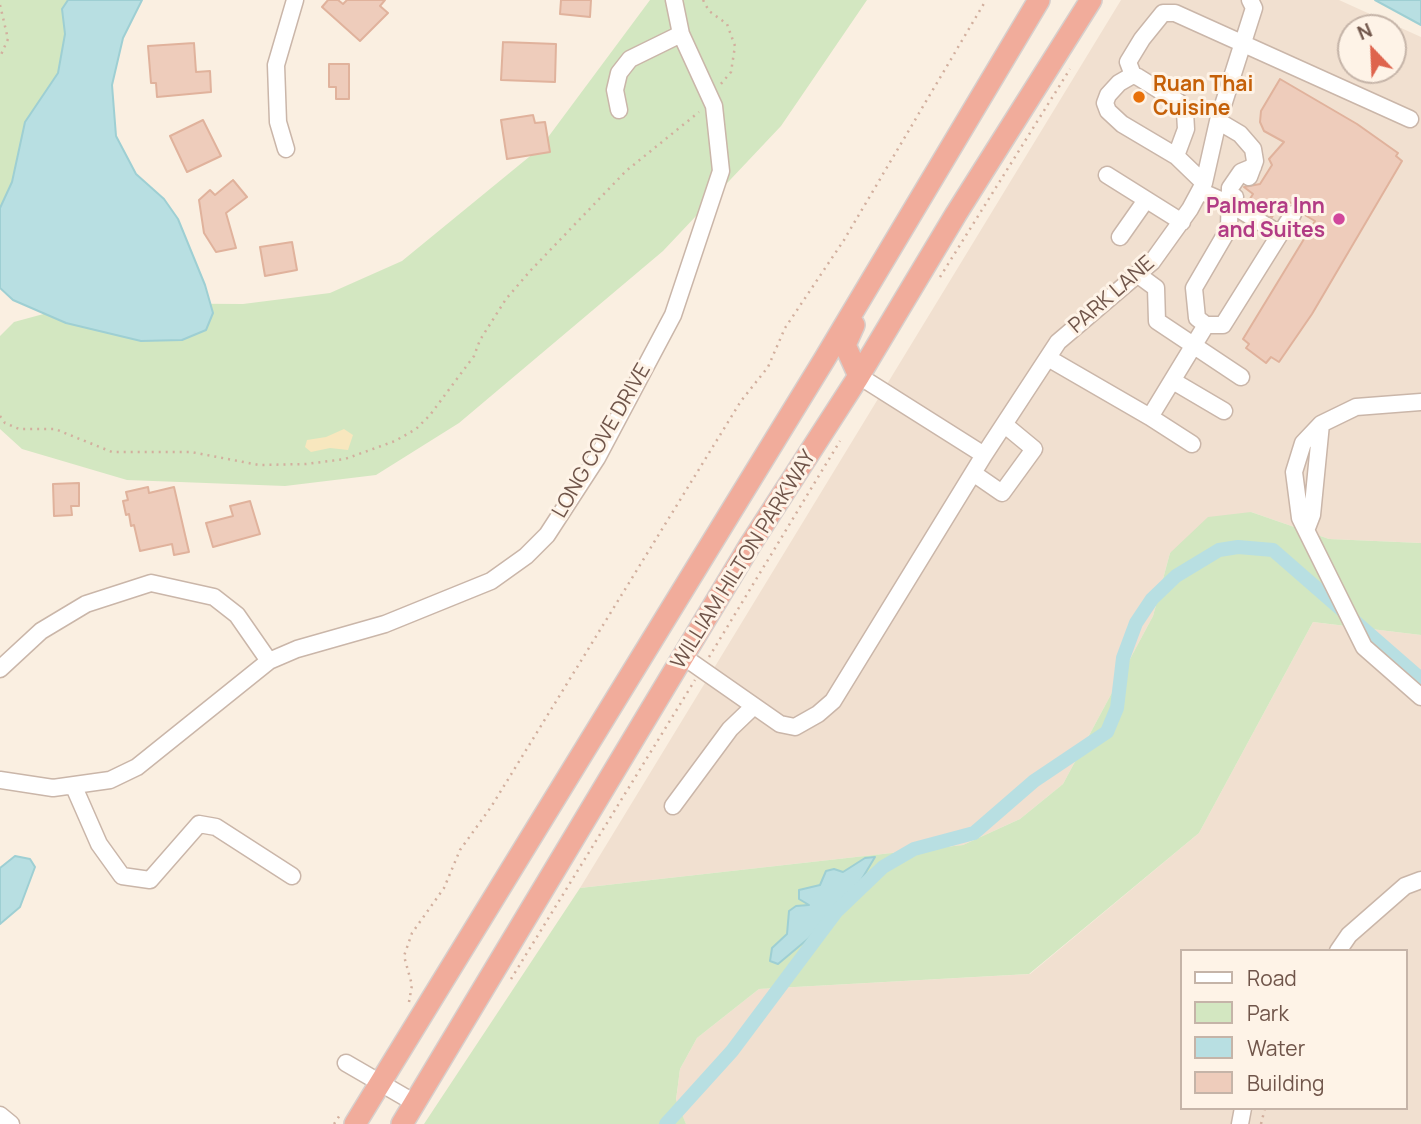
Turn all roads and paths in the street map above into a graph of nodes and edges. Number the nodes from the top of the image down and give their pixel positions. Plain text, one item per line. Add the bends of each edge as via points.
1 (295, 0) edge
2 (674, 0) edge
3 (704, 0) edge
4 (986, 0) edge
5 (1039, 0) edge
6 (1091, 0) edge
7 (1250, 0) edge
8 (0, 5) edge
9 (681, 34) junction
10 (1243, 41) junction
11 (0, 57) edge
12 (1072, 65) dead end
13 (1133, 75) junction
14 (710, 99) junction
15 (619, 110) dead end
16 (1410, 119) dead end
17 (1218, 121) junction
18 (286, 149) dead end
19 (1176, 156) junction
20 (1107, 175) dead end
21 (1202, 187) junction
22 (1146, 200) junction
23 (1230, 204) junction
24 (1293, 214) dead end
25 (1182, 222) junction
26 (1280, 234) junction
27 (1120, 237) dead end
28 (889, 250) junction
29 (1137, 274) junction
30 (935, 285) dead end
31 (1206, 325) junction
32 (1192, 348) junction
33 (1048, 358) junction
34 (859, 376) junction
35 (1241, 377) dead end
36 (1173, 381) junction
37 (1421, 402) edge
38 (1224, 411) dead end
39 (0, 416) edge
40 (1150, 417) junction
41 (1321, 424) junction
42 (1005, 425) junction
43 (844, 433) dead end
44 (1192, 444) dead end
45 (984, 455) junction
46 (973, 473) junction
47 (1307, 528) junction
48 (269, 661) junction
49 (693, 663) junction
50 (0, 670) edge
51 (1421, 697) edge
52 (754, 706) junction
53 (0, 780) edge
54 (74, 787) junction
55 (673, 806) dead end
56 (604, 831) dead end
57 (292, 876) dead end
58 (1421, 880) edge
59 (1339, 949) edge
60 (408, 1004) dead end
61 (346, 1063) dead end
62 (379, 1081) junction
63 (415, 1102) junction
64 (0, 1115) edge
65 (347, 1119) edge
66 (11, 1124) edge
67 (334, 1124) edge
68 (402, 1124) edge

1 - 18 street via 276,65 278,122
2 - 9 street, LONG COVE DRIVE
3 - 14 path via 709,11 727,24 735,46 731,72
4 - 60 path via 844,240 791,318 768,367 734,412 460,850 444,888 411,933 404,956 412,985
5 - 28 highway, WILLIAM HILTON PARKWAY
6 - 34 highway, WILLIAM HILTON PARKWAY
7 - 10 street, PARK LANE via 1254,8
8 - 11 path via 8,39
9 - 14 street, LONG COVE DRIVE
9 - 15 street via 630,59 615,90
10 - 13 street via 1175,13 1163,13 1128,62
10 - 16 street
10 - 17 street, PARK LANE
12 - 30 path
13 - 19 street via 1180,103 1185,112 1186,130
13 - 19 street via 1108,95 1108,110 1122,124
14 - 39 path via 695,117 626,172 531,270 506,299 474,356 430,415 395,441 345,459 259,465 191,452 113,452 55,429 19,429
14 - 48 street, LONG COVE DRIVE via 721,171 673,315 597,458 547,535 491,581 384,624
17 - 21 street, PARK LANE
17 - 23 street via 1240,134 1253,149 1248,177 1241,172 1230,188
19 - 21 street
20 - 22 street
21 - 23 street
21 - 25 street, PARK LANE
22 - 25 street
22 - 27 street
23 - 26 street
23 - 31 street via 1229,228 1194,288 1197,318
24 - 26 street
25 - 29 street, PARK LANE
26 - 31 street via 1223,325
28 - 34 highway via 845,345
28 - 62 highway, WILLIAM HILTON PARKWAY
29 - 32 street via 1156,288 1157,321
29 - 33 street, PARK LANE via 1058,342
31 - 32 street
32 - 35 street
32 - 36 street
33 - 40 street
33 - 42 street, PARK LANE
34 - 45 street
34 - 49 highway, WILLIAM HILTON PARKWAY via 750,545
36 - 38 street
36 - 40 street
37 - 41 street via 1356,407
40 - 44 street
41 - 47 street
41 - 47 street via 1303,443 1295,462 1300,518
42 - 45 street, PARK LANE
42 - 46 street via 1034,449 1002,493
43 - 49 path
45 - 46 street, PARK LANE
46 - 52 street, PARK LANE via 833,701 816,719 795,727 780,724
47 - 51 street via 1364,647
48 - 50 street via 237,615 214,597 151,583 86,604 41,631
48 - 54 street, LONG COVE DRIVE via 137,766 110,780
49 - 52 street, PARK LANE
49 - 56 path
49 - 63 highway, WILLIAM HILTON PARKWAY
52 - 55 street via 730,729
53 - 54 street, LONG COVE DRIVE
54 - 57 street via 100,844 122,876 150,880 198,824 216,827
58 - 59 street via 1405,886 1349,934
61 - 62 street
62 - 63 street
62 - 65 highway, WILLIAM HILTON PARKWAY
63 - 68 highway, WILLIAM HILTON PARKWAY
64 - 66 street
65 - 67 path

